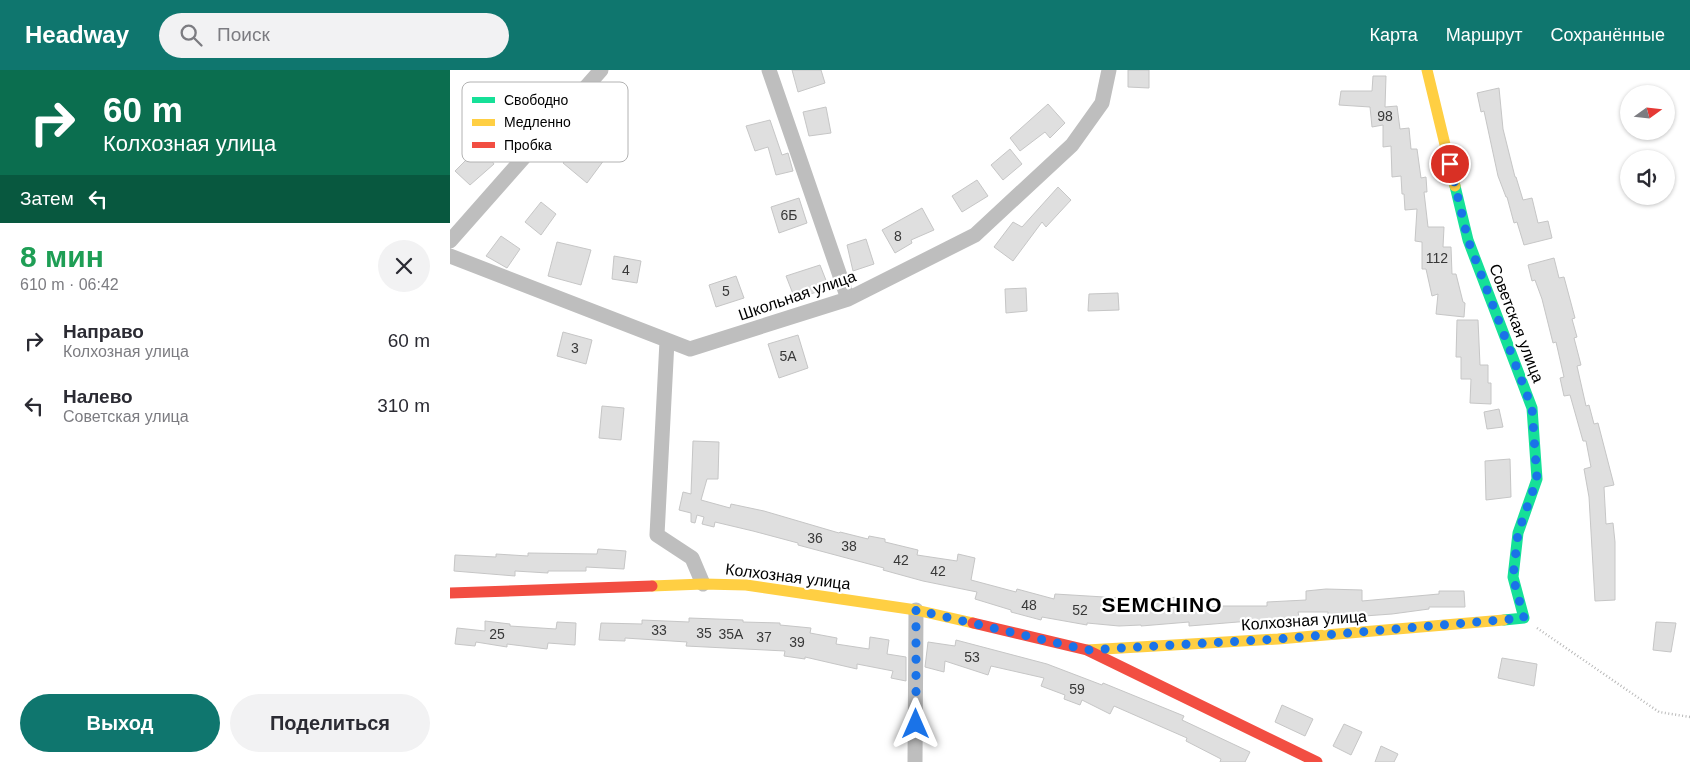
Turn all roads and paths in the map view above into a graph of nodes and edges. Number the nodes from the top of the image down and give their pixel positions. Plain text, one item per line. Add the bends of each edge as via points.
1 (601, 70) edge
2 (769, 70) edge
3 (1109, 70) edge
4 (1427, 70) edge
5 (590, 82) edge
6 (520, 162) edge
7 (450, 241) edge
8 (450, 256) edge
9 (848, 299) junction
10 (667, 341) junction
11 (703, 584) junction
12 (450, 592) edge
13 (916, 610) junction
14 (1524, 618) junction
15 (1087, 650) junction
16 (1690, 717) edge
17 (915, 762) edge
18 (1316, 762) edge

1 - 5 street
2 - 9 street
3 - 9 street, Школьная улица via 1102,103 1072,145 975,235
4 - 14 street, Советская улица via 1468,240 1532,408 1537,479 1518,533 1513,577
6 - 7 street
8 - 10 street, Школьная улица
9 - 10 street, Школьная улица via 690,349
10 - 11 street via 657,535 692,558
11 - 12 street, Колхозная улица
11 - 13 street, Колхозная улица via 746,585
13 - 15 street, Колхозная улица
13 - 17 street
14 - 15 street, Колхозная улица via 1278,639
14 - 16 path via 1659,712
15 - 18 street, Колхозная улица

